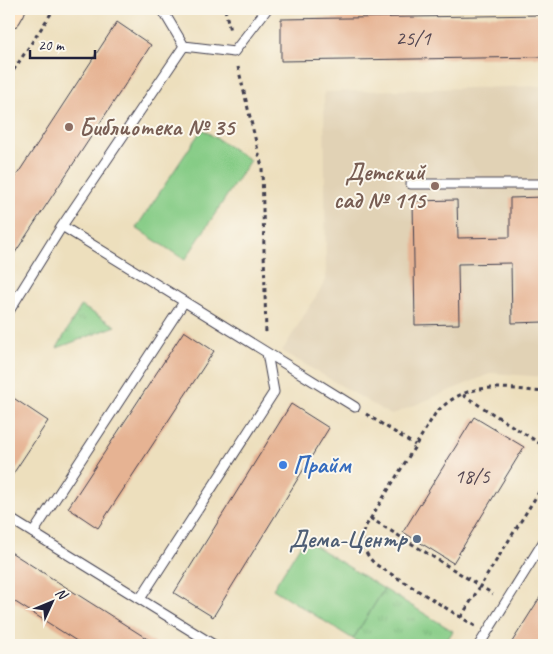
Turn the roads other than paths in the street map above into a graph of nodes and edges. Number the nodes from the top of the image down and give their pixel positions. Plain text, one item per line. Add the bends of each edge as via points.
1 (13, 9) edge
2 (162, 9) edge
3 (267, 9) edge
4 (9, 16) edge
5 (184, 46) junction
6 (411, 184) dead end
7 (544, 184) edge
8 (62, 226) junction
9 (184, 302) junction
10 (9, 311) edge
11 (267, 353) junction
12 (354, 408) road end
13 (9, 518) edge
14 (33, 533) junction
15 (544, 540) edge
16 (140, 599) junction
17 (214, 645) edge
18 (479, 645) edge

1 - 4 street
2 - 5 lane
3 - 5 lane via 234,52
5 - 8 lane
6 - 7 lane
8 - 9 lane
8 - 10 lane
9 - 11 lane
9 - 14 lane
11 - 12 lane
11 - 16 lane via 274,392
13 - 14 lane
14 - 16 lane
15 - 18 lane
16 - 17 lane

